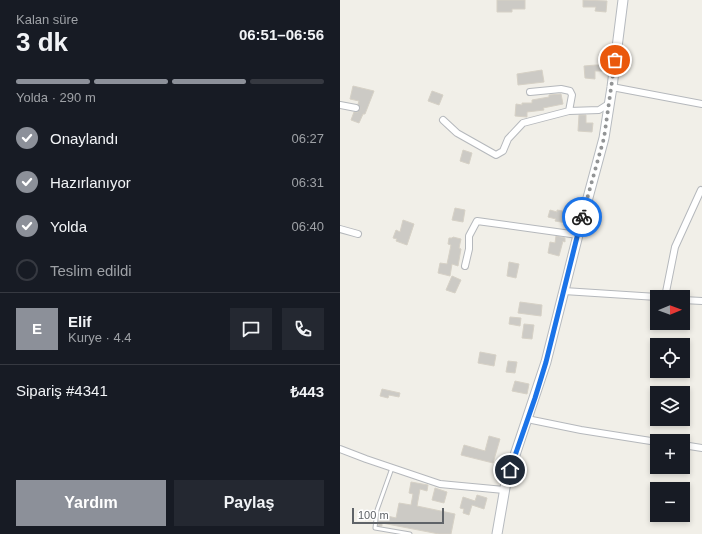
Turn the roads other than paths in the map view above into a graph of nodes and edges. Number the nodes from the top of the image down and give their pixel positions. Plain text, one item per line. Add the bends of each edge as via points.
1 (623, 0) edge
2 (612, 87) junction
3 (530, 92) dead end
4 (610, 103) junction
5 (702, 104) edge
6 (340, 105) edge
7 (356, 108) dead end
8 (569, 111) junction
9 (443, 120) dead end
10 (701, 190) edge
11 (340, 229) edge
12 (358, 234) dead end
13 (578, 235) junction
14 (465, 266) dead end
15 (666, 290) edge
16 (564, 291) junction
17 (650, 297) edge
18 (690, 300) edge
19 (702, 301) edge
20 (532, 420) dead end
21 (650, 441) edge
22 (690, 446) edge
23 (702, 448) edge
24 (340, 449) edge
25 (392, 468) junction
26 (504, 490) junction
27 (410, 534) edge
28 (496, 534) edge

1 - 2 main road
2 - 4 main road
2 - 5 street
3 - 8 street via 561,89 570,91 572,95
4 - 8 street via 599,110
4 - 13 main road via 602,146
6 - 7 street
8 - 9 street via 523,123 508,139 503,151 496,155 457,133
10 - 15 street via 675,247
11 - 12 street
13 - 14 street via 477,221 469,236
13 - 16 main road
16 - 17 street
16 - 26 main road via 546,362
18 - 19 street
20 - 21 street
22 - 23 street
24 - 25 street
25 - 26 street via 440,484
25 - 27 lane via 377,510 375,528
26 - 28 main road

